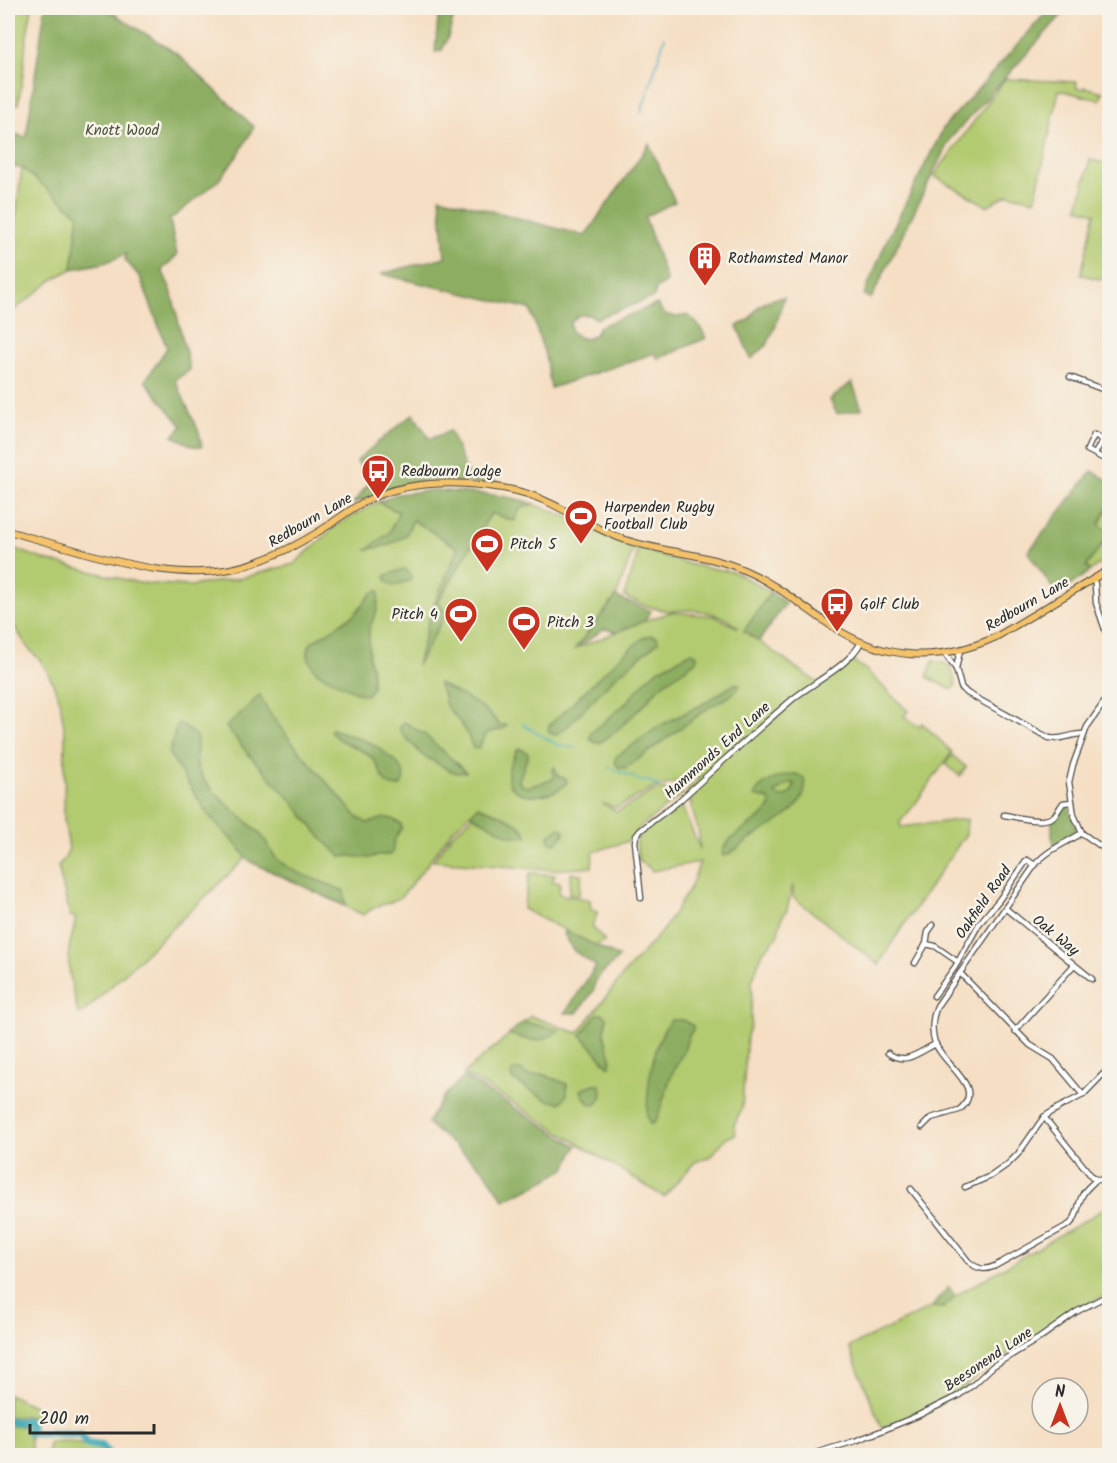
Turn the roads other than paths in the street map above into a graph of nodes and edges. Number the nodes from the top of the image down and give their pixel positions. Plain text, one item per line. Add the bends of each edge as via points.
1 (1070, 377) dead end
2 (1110, 392) edge
3 (1110, 425) edge
4 (1102, 439) junction
5 (1095, 454) junction
6 (1110, 462) edge
7 (8, 531) edge
8 (1110, 569) edge
9 (1093, 579) junction
10 (861, 642) junction
11 (1110, 644) edge
12 (960, 650) junction
13 (944, 653) junction
14 (956, 669) junction
15 (1110, 694) edge
16 (1084, 734) junction
17 (1072, 802) junction
18 (1004, 815) dead end
19 (1082, 833) junction
20 (1110, 853) edge
21 (1035, 865) junction
22 (641, 898) dead end
23 (1005, 908) junction
24 (933, 926) dead end
25 (926, 944) junction
26 (958, 962) junction
27 (915, 963) dead end
28 (1074, 965) junction
29 (955, 967) junction
30 (961, 973) junction
31 (1092, 979) dead end
32 (934, 996) dead end
33 (1015, 1031) junction
34 (936, 1044) junction
35 (888, 1053) dead end
36 (1110, 1067) edge
37 (1083, 1095) junction
38 (1044, 1117) junction
39 (922, 1127) dead end
40 (1110, 1174) edge
41 (1096, 1180) junction
42 (965, 1187) dead end
43 (911, 1189) dead end
44 (1110, 1294) edge
45 (806, 1455) edge

1 - 2 street
3 - 4 street
4 - 5 street
4 - 5 street via 1094,435 1087,450
5 - 6 street
7 - 10 main road, Redbourn Lane via 132,565 166,571 224,570 280,553 362,503 392,490 447,483 514,490 537,497 630,542 743,569
8 - 9 main road, Redbourn Lane
9 - 11 street via 1096,603
9 - 12 main road, Redbourn Lane via 996,637
10 - 13 main road, Redbourn Lane via 893,652
10 - 22 street, Hammonds End Lane via 848,658 797,696 675,805 640,831 635,842
12 - 13 main road, Redbourn Lane
12 - 14 street
13 - 14 street
14 - 16 street via 967,693 1049,738
15 - 16 street
16 - 17 street via 1069,778
17 - 18 street via 1063,803 1056,814 1045,820
17 - 19 street
19 - 20 street
19 - 21 street, Oakfield Road
21 - 23 street, Oakfield Road
21 - 26 street, Oakfield Road via 1027,860 979,924
23 - 28 street, Oak Way
23 - 30 street, Oakfield Road
24 - 25 street
25 - 26 street
25 - 27 street
26 - 29 street, Oakfield Road
28 - 31 street, Oak Way
28 - 33 street
29 - 30 street
29 - 32 street, Oakfield Road
30 - 33 street
30 - 34 street, Oakfield Road via 933,1015
33 - 37 street via 1053,1059
34 - 35 street via 905,1060
34 - 39 street via 964,1080 968,1096 959,1110 931,1118
36 - 37 street
37 - 38 street
38 - 41 street
38 - 42 street via 1008,1164
40 - 41 street
41 - 43 street via 1082,1196 1078,1213 1070,1224 986,1269 968,1261
44 - 45 street, Beesonend Lane via 993,1366 958,1396 881,1431

